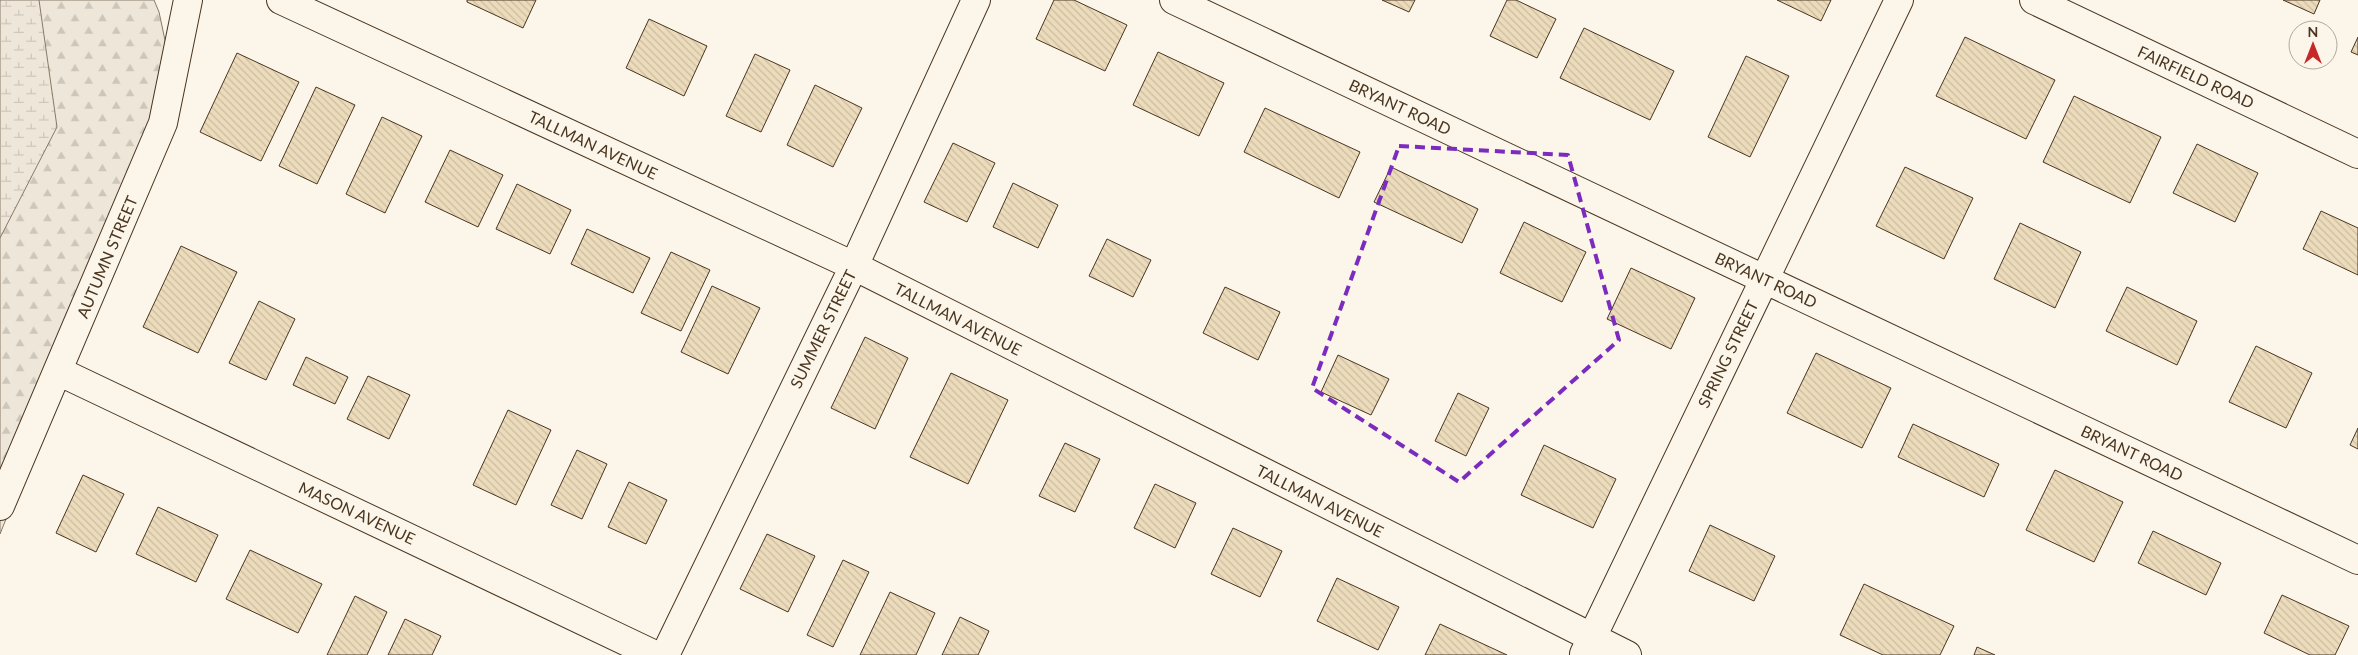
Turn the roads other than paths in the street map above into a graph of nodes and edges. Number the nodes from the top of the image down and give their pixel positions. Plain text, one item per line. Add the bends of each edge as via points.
1 (188, 0) edge
2 (281, 0) edge
3 (976, 0) edge
4 (1174, 0) edge
5 (1899, 0) edge
6 (2034, 0) edge
7 (2358, 154) edge
8 (854, 266) junction
9 (1764, 279) junction
10 (58, 371) junction
11 (0, 506) edge
12 (2358, 560) edge
13 (1588, 647) edge
14 (655, 655) edge
15 (665, 655) edge
16 (1627, 655) edge

1 - 10 street, AUTUMN STREET via 163,123
2 - 8 street, TALLMAN AVENUE
3 - 8 street, SUMMER STREET
4 - 9 street, BRYANT ROAD
5 - 9 street, SPRING STREET
6 - 7 street, FAIRFIELD ROAD
8 - 13 street, TALLMAN AVENUE
8 - 15 street, SUMMER STREET
9 - 12 street, BRYANT ROAD
9 - 13 street, SPRING STREET
10 - 11 street, AUTUMN STREET
10 - 14 street, MASON AVENUE
13 - 16 street, TALLMAN AVENUE

